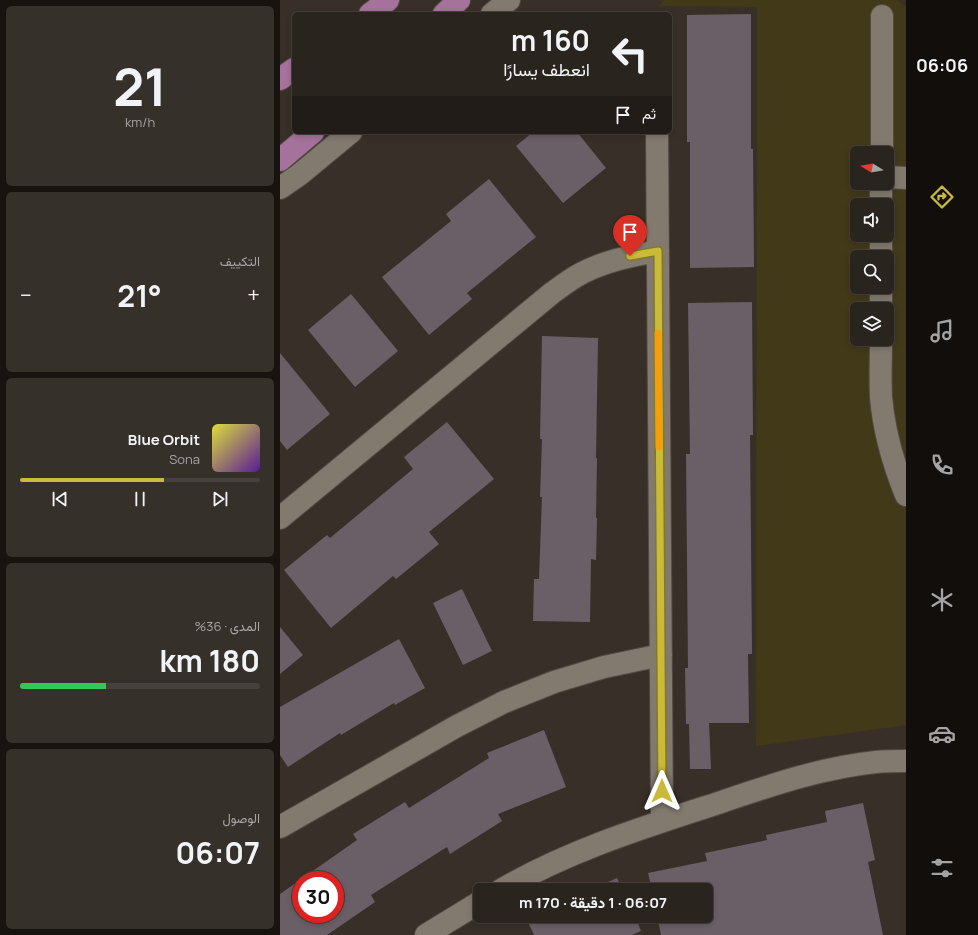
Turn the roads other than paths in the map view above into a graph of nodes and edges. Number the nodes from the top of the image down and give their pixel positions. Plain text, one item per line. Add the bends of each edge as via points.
1 (388, 0) edge
2 (459, 0) edge
3 (509, 0) edge
4 (373, 12) edge
5 (446, 12) edge
6 (494, 12) edge
7 (882, 16) dead end
8 (292, 70) edge
9 (280, 79) edge
10 (310, 134) edge
11 (349, 134) edge
12 (657, 134) edge
13 (882, 146) edge
14 (280, 160) edge
15 (894, 177) edge
16 (906, 178) edge
17 (280, 188) edge
18 (658, 251) junction
19 (882, 346) edge
20 (906, 495) edge
21 (280, 518) edge
22 (661, 655) junction
23 (906, 761) edge
24 (662, 821) junction
25 (280, 827) edge
26 (515, 883) edge
27 (473, 906) edge
28 (426, 935) edge

1 - 4 main road
2 - 5 main road
3 - 6 street
7 - 13 street
8 - 9 main road
10 - 14 main road
11 - 17 street
12 - 18 street
15 - 16 street
18 - 21 street via 602,264 576,277
18 - 22 street
19 - 20 street via 881,396 888,447
22 - 24 street
22 - 25 street via 604,667 554,682 504,702
23 - 24 street via 876,762 819,772
24 - 26 street via 559,860
27 - 28 street

